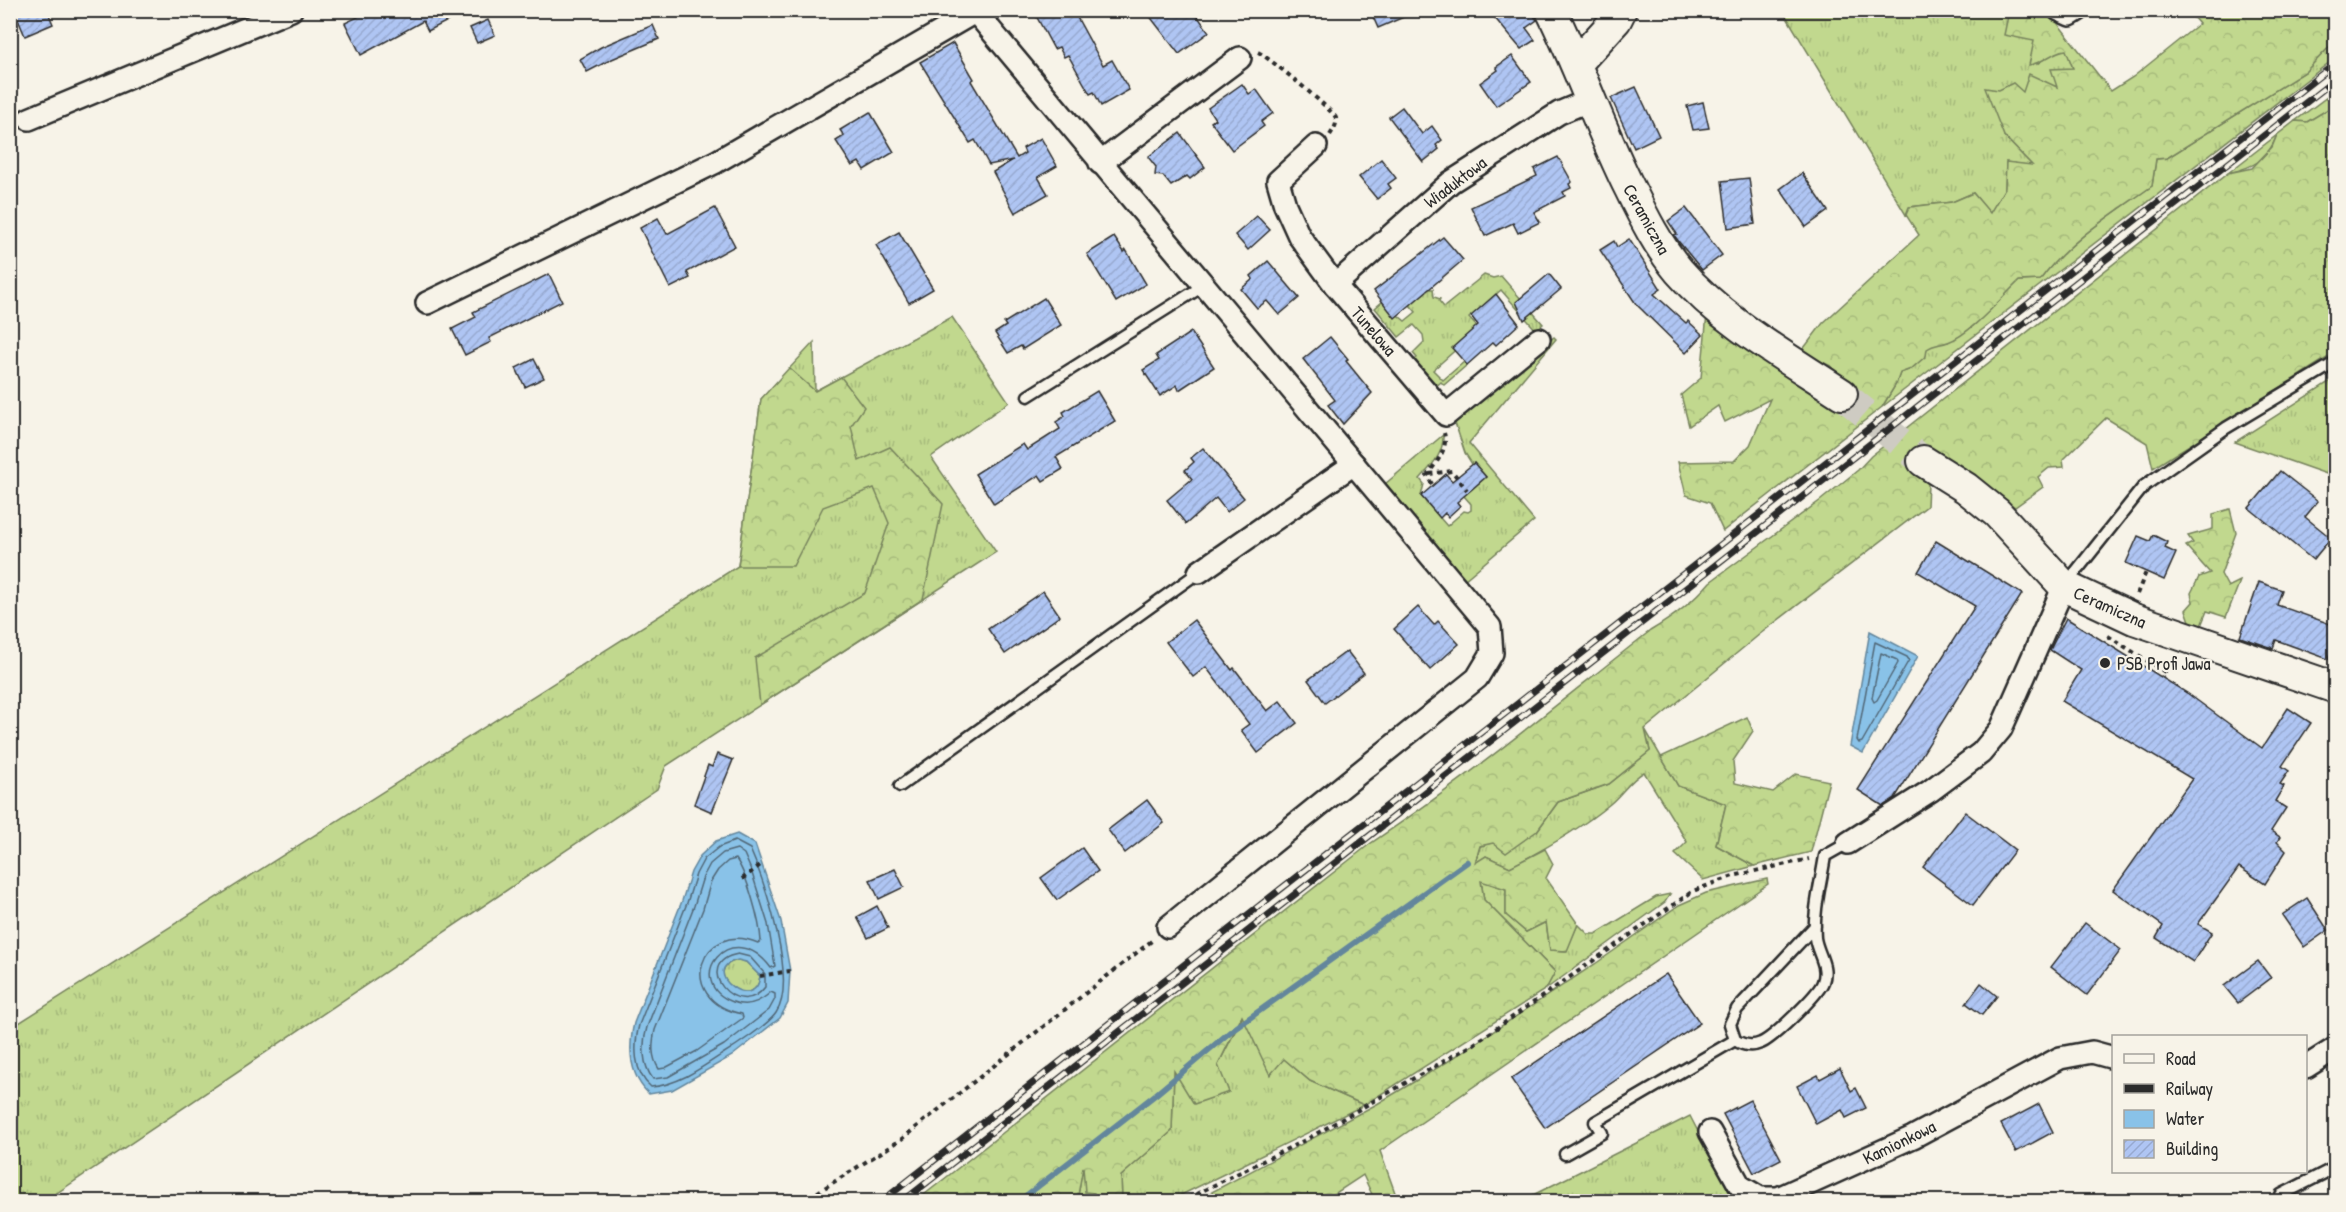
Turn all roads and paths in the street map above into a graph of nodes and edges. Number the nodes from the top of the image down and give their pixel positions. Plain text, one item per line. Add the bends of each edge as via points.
1 (291, 10) edge
2 (1551, 10) edge
3 (1621, 10) edge
4 (2059, 10) edge
5 (2078, 10) edge
6 (974, 11) edge
7 (1244, 54) joint
8 (1576, 64) junction
9 (1590, 100) junction
10 (29, 119) dead end
11 (1316, 147) joint
12 (1100, 163) junction
13 (1335, 285) junction
14 (1203, 286) junction
15 (427, 303) dead end
16 (1539, 339) dead end
17 (2336, 362) edge
18 (1842, 394) tunnel mouth
19 (1028, 396) dead end
20 (1444, 434) dead end
21 (1923, 461) tunnel mouth
22 (1354, 464) junction
23 (1428, 474) junction
24 (1432, 484) dead end
25 (1467, 490) dead end
26 (1199, 572) joint
27 (2146, 572) dead end
28 (2064, 586) junction
29 (2133, 603) dead end
30 (2098, 630) dead end
31 (2162, 677) dead end
32 (2336, 688) edge
33 (900, 786) dead end
34 (1848, 843) joint
35 (1825, 856) junction
36 (763, 863) dead end
37 (742, 879) dead end
38 (1815, 926) junction
39 (1168, 927) joint
40 (790, 971) dead end
41 (760, 976) dead end
42 (1736, 1040) junction
43 (2336, 1048) edge
44 (2112, 1057) edge
45 (2307, 1066) edge
46 (1710, 1132) dead end
47 (1565, 1154) dead end
48 (2336, 1167) edge
49 (2281, 1195) dead end
50 (1793, 1197) edge
51 (802, 1202) edge
52 (1180, 1202) edge

1 - 10 street
2 - 8 street, Ceramiczna
3 - 8 street
4 - 5 street via 2070,15
6 - 12 street
6 - 15 street via 716,162
7 - 11 path via 1267,57 1334,114 1336,126
7 - 12 street
8 - 9 street, Ceramiczna
9 - 13 street, Wiaduktowa via 1559,113 1451,182
9 - 18 street, Ceramiczna via 1653,237 1679,272 1712,304 1766,345
11 - 13 street, Tunelowa via 1278,181 1299,236
12 - 14 street
13 - 16 street, Tunelowa via 1446,415
14 - 19 lane
14 - 22 street
17 - 28 lane via 2226,428 2144,486
20 - 23 path via 1443,451
21 - 28 street, Ceramiczna via 1997,513
22 - 26 street
22 - 39 street via 1490,627 1492,653 1477,678
23 - 24 path
23 - 25 path via 1452,471
26 - 33 lane
27 - 29 path
28 - 32 street, Ceramiczna via 2134,619
28 - 34 street via 2001,729 1981,753
30 - 31 path via 2165,672
34 - 35 lane
35 - 38 lane
35 - 52 path via 1733,876 1693,891 1474,1044 1307,1139
36 - 37 path
38 - 42 lane via 1737,1009 1730,1024
38 - 42 lane via 1815,941 1825,973 1817,992 1772,1037 1754,1045
39 - 51 path via 899,1141
40 - 41 path
42 - 47 lane via 1595,1122 1602,1133
43 - 45 street
44 - 50 street, Kamionkowa via 2092,1052 2060,1058
46 - 50 street, Kamionkowa via 1740,1186 1760,1198
48 - 49 lane

